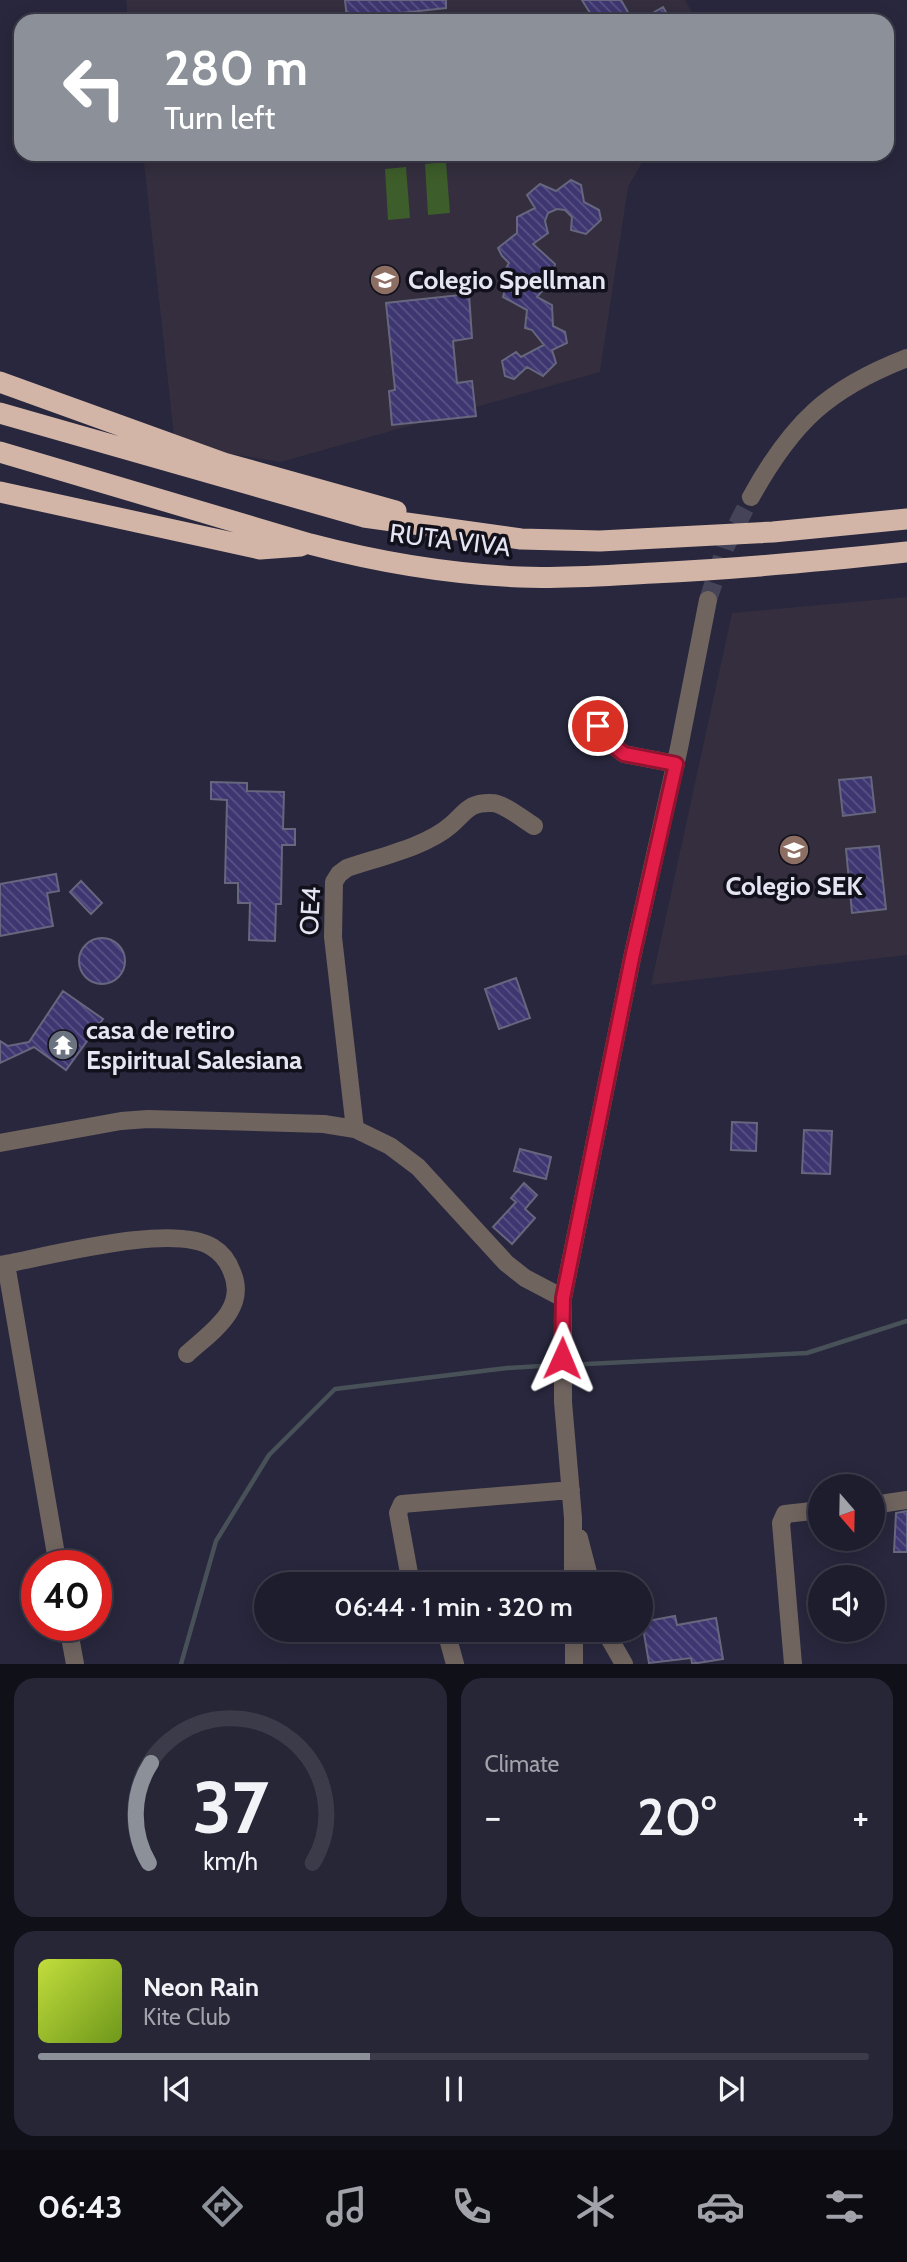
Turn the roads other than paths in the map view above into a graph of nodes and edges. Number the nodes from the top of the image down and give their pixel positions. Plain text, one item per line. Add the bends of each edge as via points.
1 (907, 358) edge
2 (0, 382) edge
3 (0, 412) edge
4 (0, 452) edge
5 (0, 492) edge
6 (751, 497) tunnel mouth
7 (907, 519) edge
8 (444, 527) junction
9 (310, 544) junction
10 (907, 552) edge
11 (708, 600) tunnel mouth
12 (598, 726) dead end
13 (676, 764) junction
14 (534, 826) dead end
15 (355, 1129) junction
16 (0, 1143) edge
17 (3, 1265) edge
18 (563, 1298) junction
19 (187, 1354) dead end
20 (570, 1490) junction
21 (907, 1500) edge
22 (886, 1503) edge
23 (808, 1511) edge
24 (573, 1518) junction
25 (55, 1550) edge
26 (409, 1572) edge
27 (573, 1572) edge
28 (588, 1572) edge
29 (71, 1641) edge
30 (449, 1642) edge
31 (574, 1642) edge
32 (611, 1642) edge
33 (75, 1664) edge
34 (454, 1664) edge
35 (574, 1664) edge
36 (624, 1664) edge
37 (793, 1664) edge

1 - 6 street via 840,390 810,414 789,436
2 - 8 highway via 224,463
3 - 8 highway, RUTA VIVA via 352,514
4 - 9 highway, RUTA VIVA
5 - 9 highway via 260,549
7 - 8 highway, RUTA VIVA via 600,541 521,539
9 - 10 highway, RUTA VIVA via 428,568 520,577 759,568
11 - 13 street
12 - 13 street via 624,754
13 - 18 street
14 - 15 street, OE4 via 496,803 480,804 464,810 432,837 347,868 334,882 333,937
15 - 16 street via 148,1119
15 - 18 street via 390,1146 418,1167 506,1263
17 - 19 street via 162,1238 212,1246 227,1259 234,1277 234,1307
17 - 25 street
18 - 20 street via 563,1402
20 - 24 street
20 - 26 street via 402,1504 398,1513
21 - 22 street
23 - 37 street via 785,1514 781,1523
24 - 27 street
24 - 28 street
29 - 33 street
30 - 34 street
31 - 35 street
32 - 36 street

